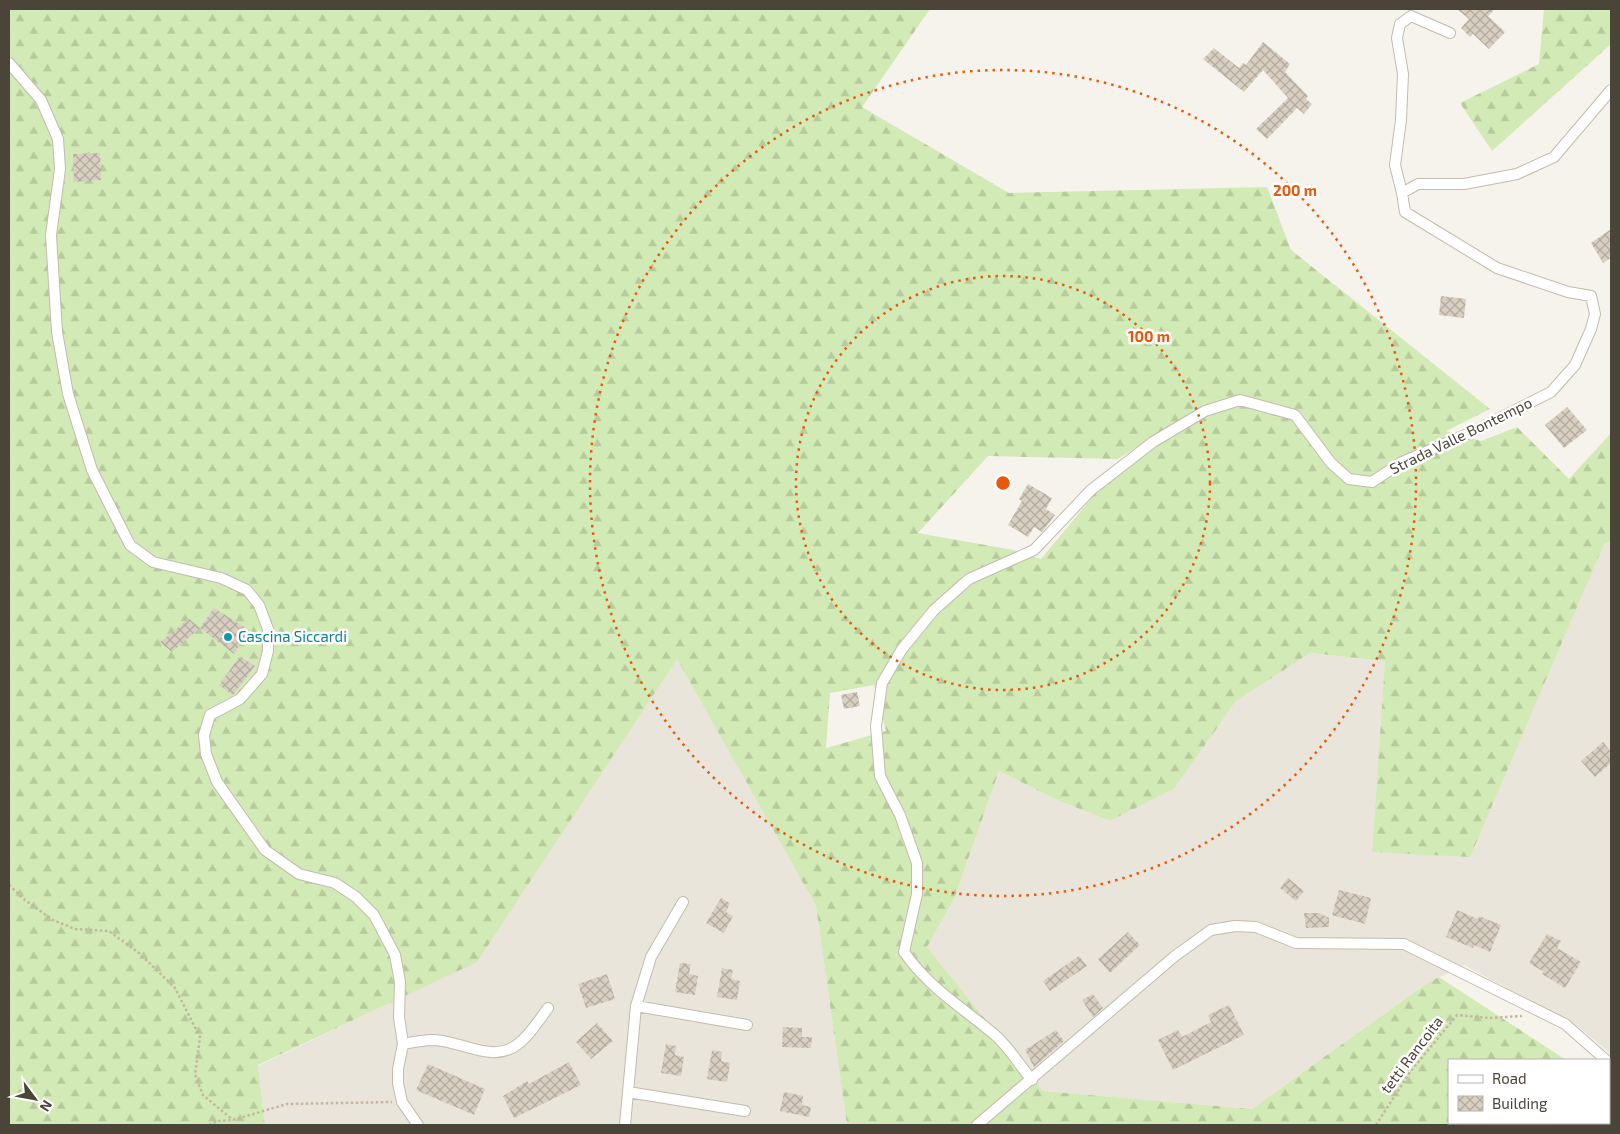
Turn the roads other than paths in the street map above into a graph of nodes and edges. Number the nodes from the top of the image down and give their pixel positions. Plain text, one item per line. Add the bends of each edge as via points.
1 (1450, 33) dead end
2 (9, 63) edge
3 (1611, 90) edge
4 (1402, 192) junction
5 (683, 902) dead end
6 (636, 1006) junction
7 (548, 1008) dead end
8 (747, 1025) dead end
9 (403, 1044) junction
10 (1605, 1059) edge
11 (1032, 1080) junction
12 (628, 1092) junction
13 (745, 1111) dead end
14 (418, 1125) edge
15 (625, 1125) edge
16 (977, 1125) edge

1 - 4 street via 1411,16 1400,24 1397,38 1403,74 1402,120 1395,165
2 - 9 street via 41,100 58,139 60,169 51,235 57,332 68,394 92,470 130,544 153,562 221,578 246,590 259,605 268,629 268,651 262,674 240,699 210,715 204,735 206,754 217,782 265,850 299,874 335,883 374,914 395,955 400,982 399,1017
3 - 4 street via 1554,157 1517,174 1464,184 1418,184
4 - 11 street, Strada Valle Bontempo via 1405,212 1497,268 1568,292 1591,296 1595,314 1591,329 1575,365 1551,392 1472,432 1402,462 1372,482 1349,479 1331,463 1294,415 1240,400 1204,411 1153,442 1091,490 1034,550 969,580 934,610 902,649 882,683 876,726 880,776 900,815 917,863 917,894 904,952 916,970 944,997 997,1037
5 - 6 street via 652,957
6 - 8 street
6 - 12 street
7 - 9 street via 518,1044 502,1053 433,1040
9 - 14 street via 398,1069 402,1102
10 - 11 street via 1565,1024 1404,944 1296,943 1256,927 1235,926 1211,930 1175,956
11 - 16 street
12 - 13 street
12 - 15 street

